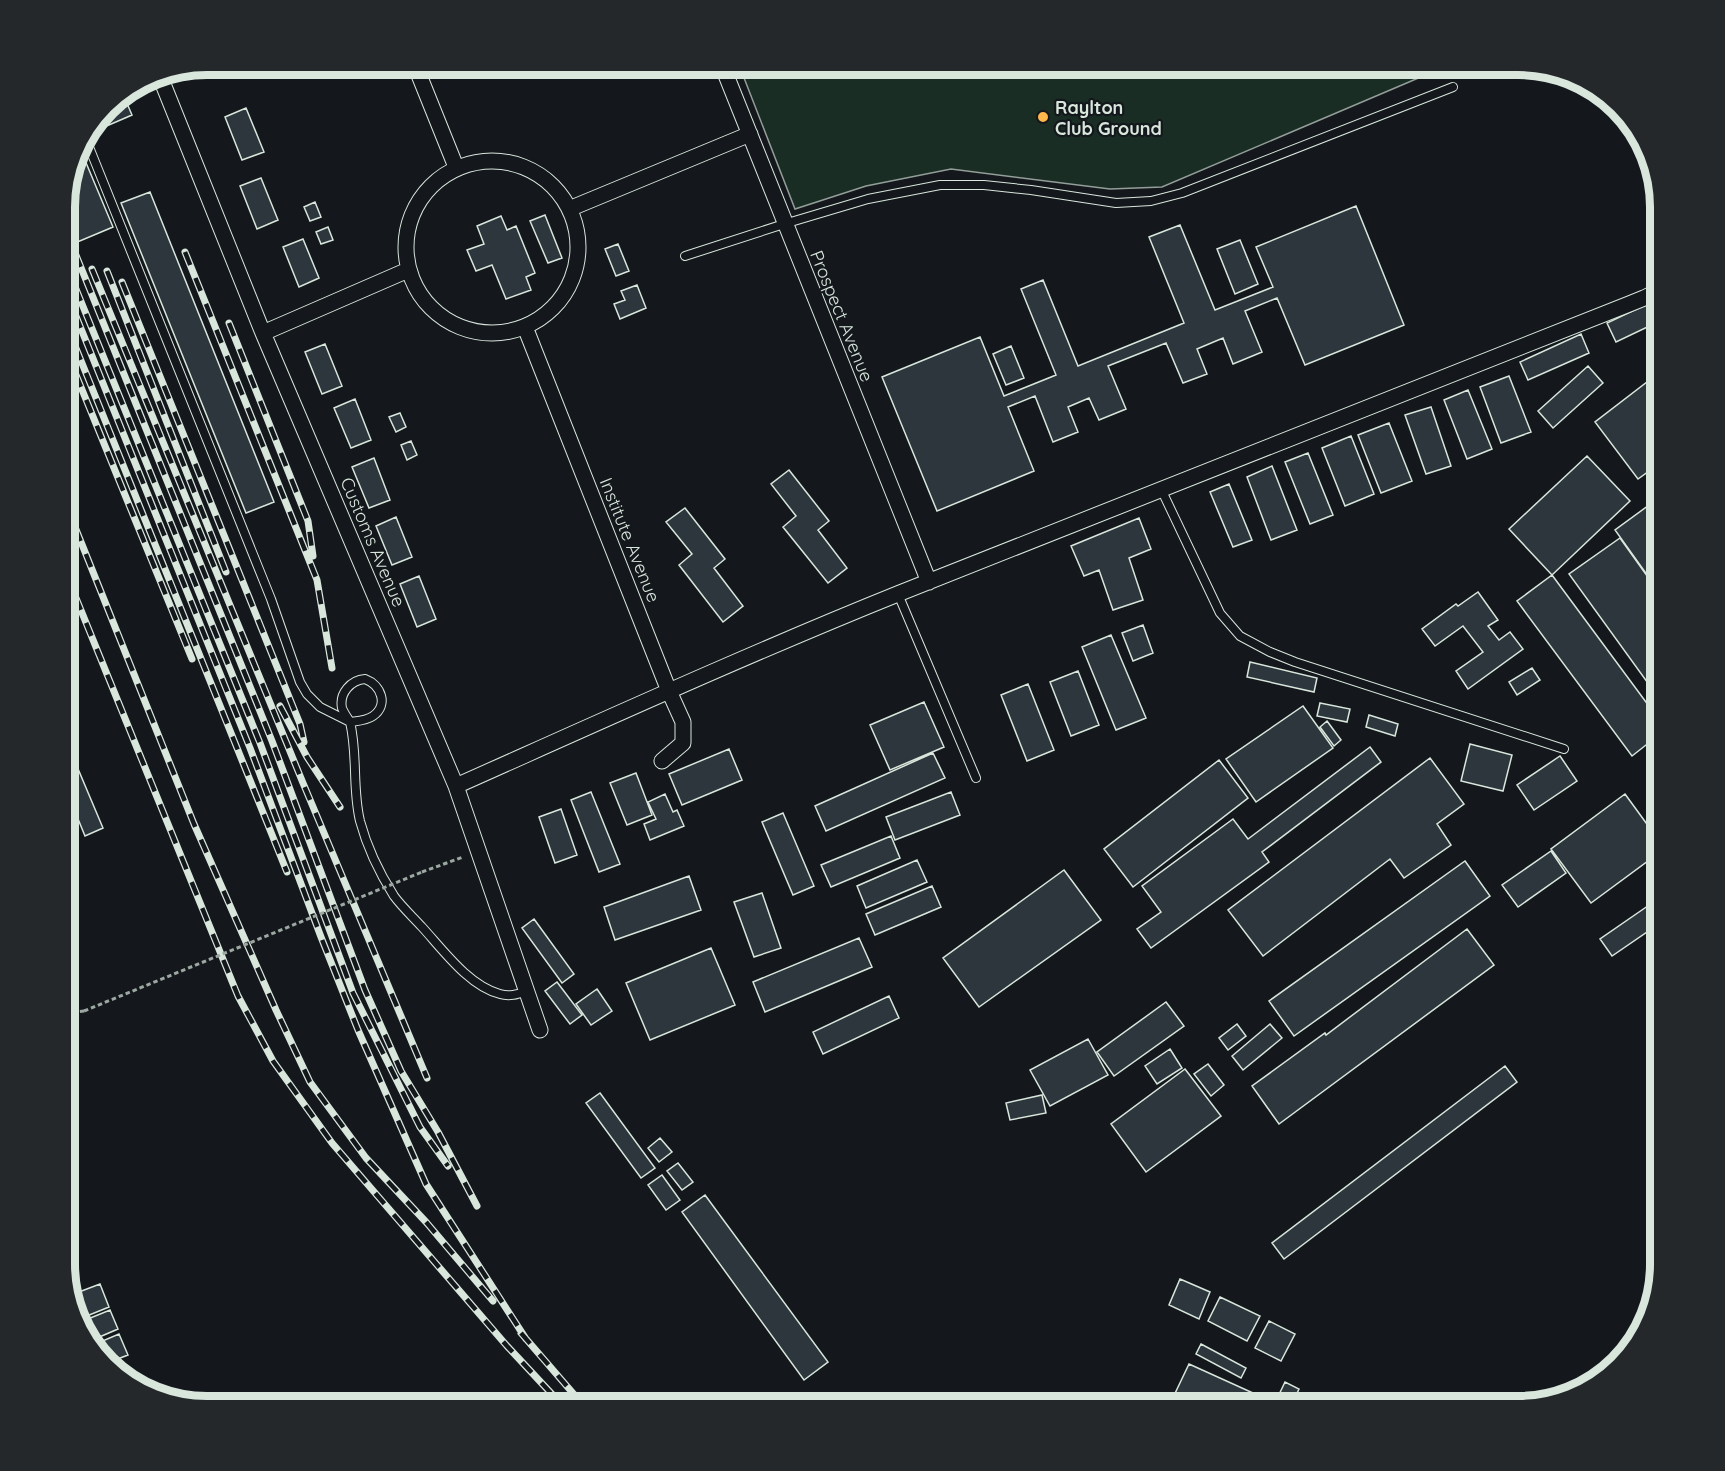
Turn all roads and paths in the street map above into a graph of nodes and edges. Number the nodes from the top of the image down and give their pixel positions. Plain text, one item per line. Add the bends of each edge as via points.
1 (419, 75) edge
2 (726, 75) edge
3 (163, 83) edge
4 (1453, 87) dead end
5 (750, 134) junction
6 (90, 148) edge
7 (456, 167) junction
8 (569, 209) junction
9 (784, 224) junction
10 (685, 256) dead end
11 (408, 270) junction
12 (1650, 295) edge
13 (525, 327) junction
14 (263, 333) junction
15 (1161, 489) junction
16 (929, 582) junction
17 (898, 594) junction
18 (669, 691) junction
19 (350, 722) junction
20 (1563, 748) dead end
21 (662, 760) dead end
22 (976, 778) dead end
23 (456, 786) junction
24 (479, 850) junction
25 (527, 991) junction
26 (75, 1012) edge
27 (540, 1030) dead end

1 - 7 street
2 - 5 street, Prospect Avenue
3 - 14 street, Customs Avenue
4 - 9 lane via 1182,193 1151,201 1116,203 984,185 940,185 867,199
5 - 8 street
5 - 9 street, Prospect Avenue
6 - 19 lane via 271,600 300,682 320,708
7 - 8 street via 488,160 521,165 549,182
7 - 11 street via 435,180 419,199 406,238
8 - 13 street via 578,245 577,264 567,291 549,312
9 - 10 lane
9 - 16 street, Prospect Avenue
11 - 13 street via 421,297 441,317 459,326 497,334
11 - 14 street
12 - 15 street
13 - 18 street, Institute Avenue
14 - 23 street, Customs Avenue
15 - 16 street
15 - 20 lane via 1220,613 1240,636 1295,662
16 - 17 street
17 - 18 street
17 - 22 lane
18 - 21 street, Institute Avenue via 683,722 683,743
18 - 23 street
19 - 19 lane via 342,706 346,690 359,680 371,681 382,694 382,704 374,715
19 - 25 lane via 361,823 395,897 464,973 501,995
23 - 24 street, Customs Avenue
24 - 25 street, Customs Avenue
24 - 26 path, bridge
25 - 27 street, Customs Avenue

